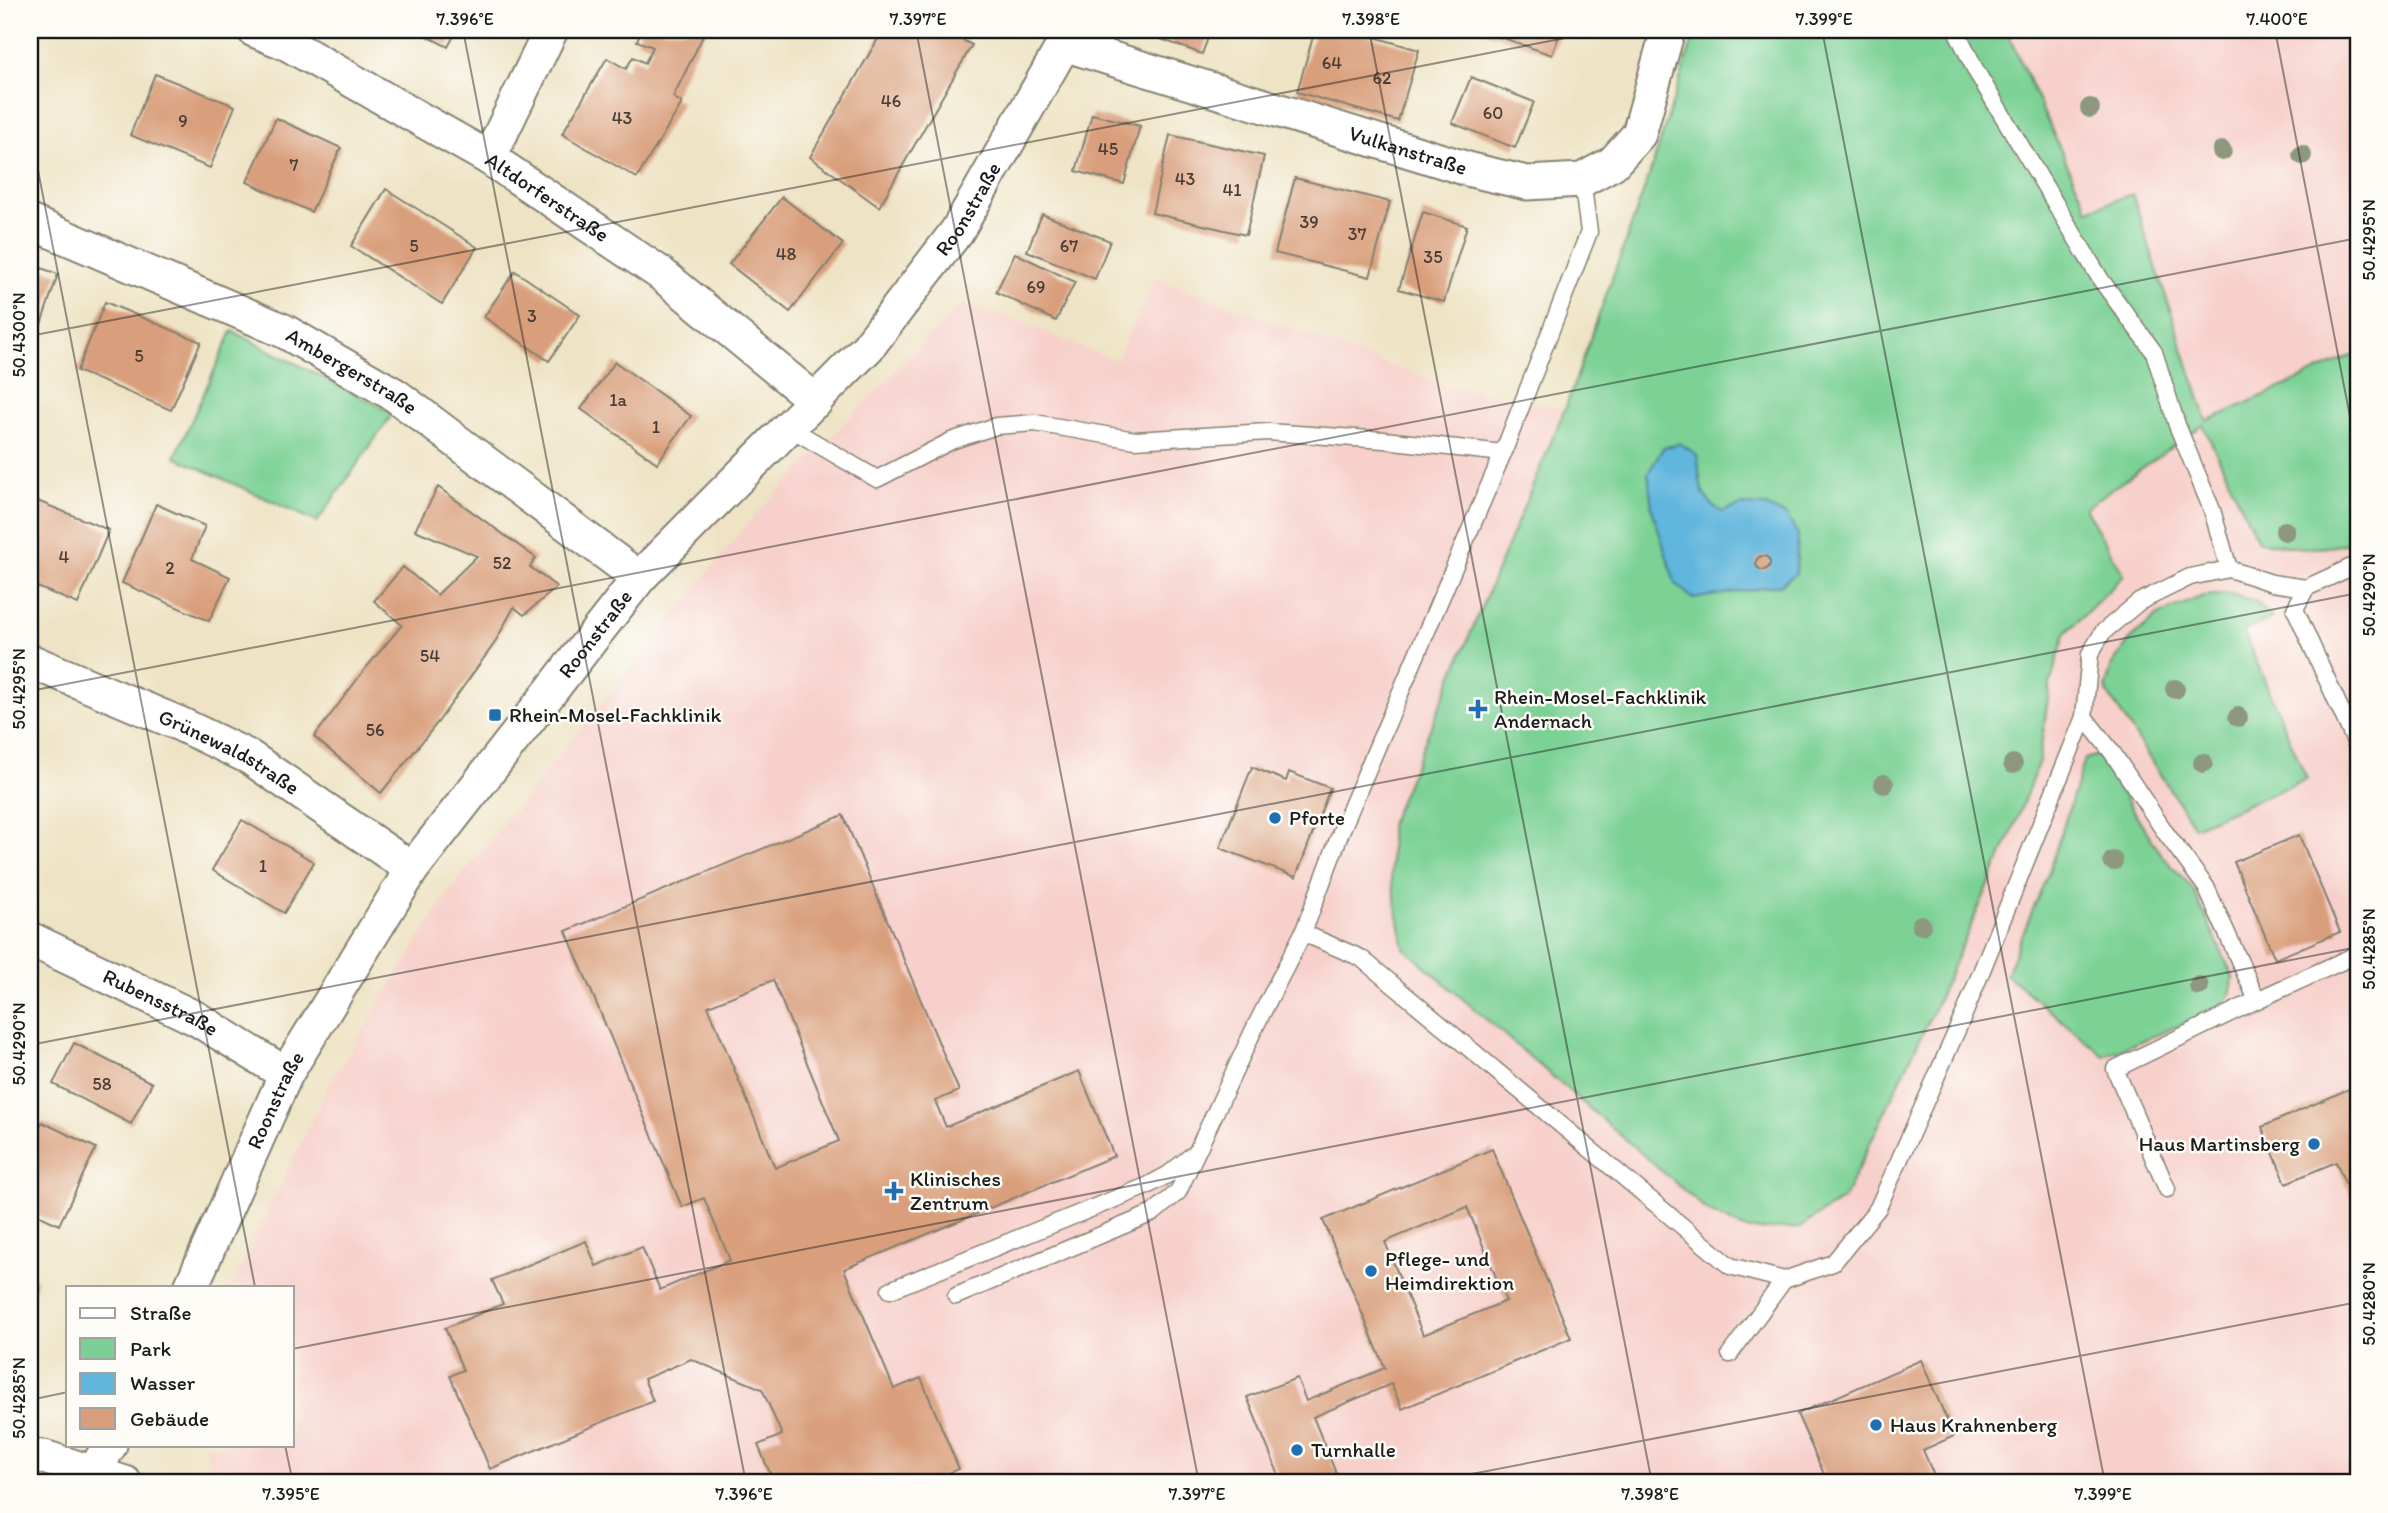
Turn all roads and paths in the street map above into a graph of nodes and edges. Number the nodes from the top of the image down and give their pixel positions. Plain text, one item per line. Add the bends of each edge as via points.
1 (254, 30) edge
2 (551, 30) edge
3 (1668, 30) edge
4 (1956, 30) edge
5 (1066, 37) edge
6 (489, 158) junction
7 (1582, 180) junction
8 (30, 222) edge
9 (816, 401) junction
10 (790, 428) junction
11 (1503, 453) junction
12 (2358, 564) edge
13 (2229, 569) junction
14 (639, 578) junction
15 (2306, 588) junction
16 (30, 661) edge
17 (2084, 717) junction
18 (2358, 748) edge
19 (412, 869) junction
20 (1303, 933) junction
21 (30, 939) edge
22 (2358, 954) edge
23 (2257, 1000) junction
24 (286, 1074) junction
25 (1196, 1152) junction
26 (2167, 1189) dead end
27 (1784, 1280) junction
28 (191, 1286) edge
29 (890, 1290) dead end
30 (956, 1296) dead end
31 (1730, 1354) dead end
32 (109, 1446) edge
33 (30, 1455) edge
34 (91, 1478) edge
35 (125, 1483) edge

1 - 6 street, Altdorferstraße via 286,43
2 - 6 street
3 - 7 street, Vulkanstraße via 1639,134 1612,163
4 - 13 lane via 2101,280 2154,352 2177,425 2213,510
5 - 7 street, Vulkanstraße via 1471,170 1527,183
5 - 9 street, Roonstraße via 957,231 868,347
6 - 9 street, Altdorferstraße via 660,274
7 - 11 lane via 1589,232
8 - 14 street, Ambergerstraße via 284,331 395,395
9 - 10 street, Roonstraße
10 - 11 lane via 877,479 951,441 996,426 1035,423 1135,440 1268,432
10 - 14 street, Roonstraße
11 - 20 lane via 1342,829
12 - 15 lane
13 - 15 lane
13 - 17 lane via 2190,577 2139,602 2104,632 2090,654
14 - 19 street, Roonstraße
15 - 18 lane via 2295,609
16 - 19 street, Grünewaldstraße via 249,757
17 - 23 lane via 2206,887
17 - 27 lane via 1965,1012 1878,1208 1833,1263
19 - 24 street, Roonstraße
20 - 25 lane
20 - 27 lane via 1361,958 1730,1266
21 - 24 street, Rubensstraße via 197,1019
22 - 23 lane
23 - 26 lane via 2115,1069
24 - 28 street, Roonstraße
25 - 29 lane via 1147,1186
25 - 30 lane via 1178,1192 1153,1213
27 - 31 lane
32 - 34 street
33 - 34 street
34 - 35 street

